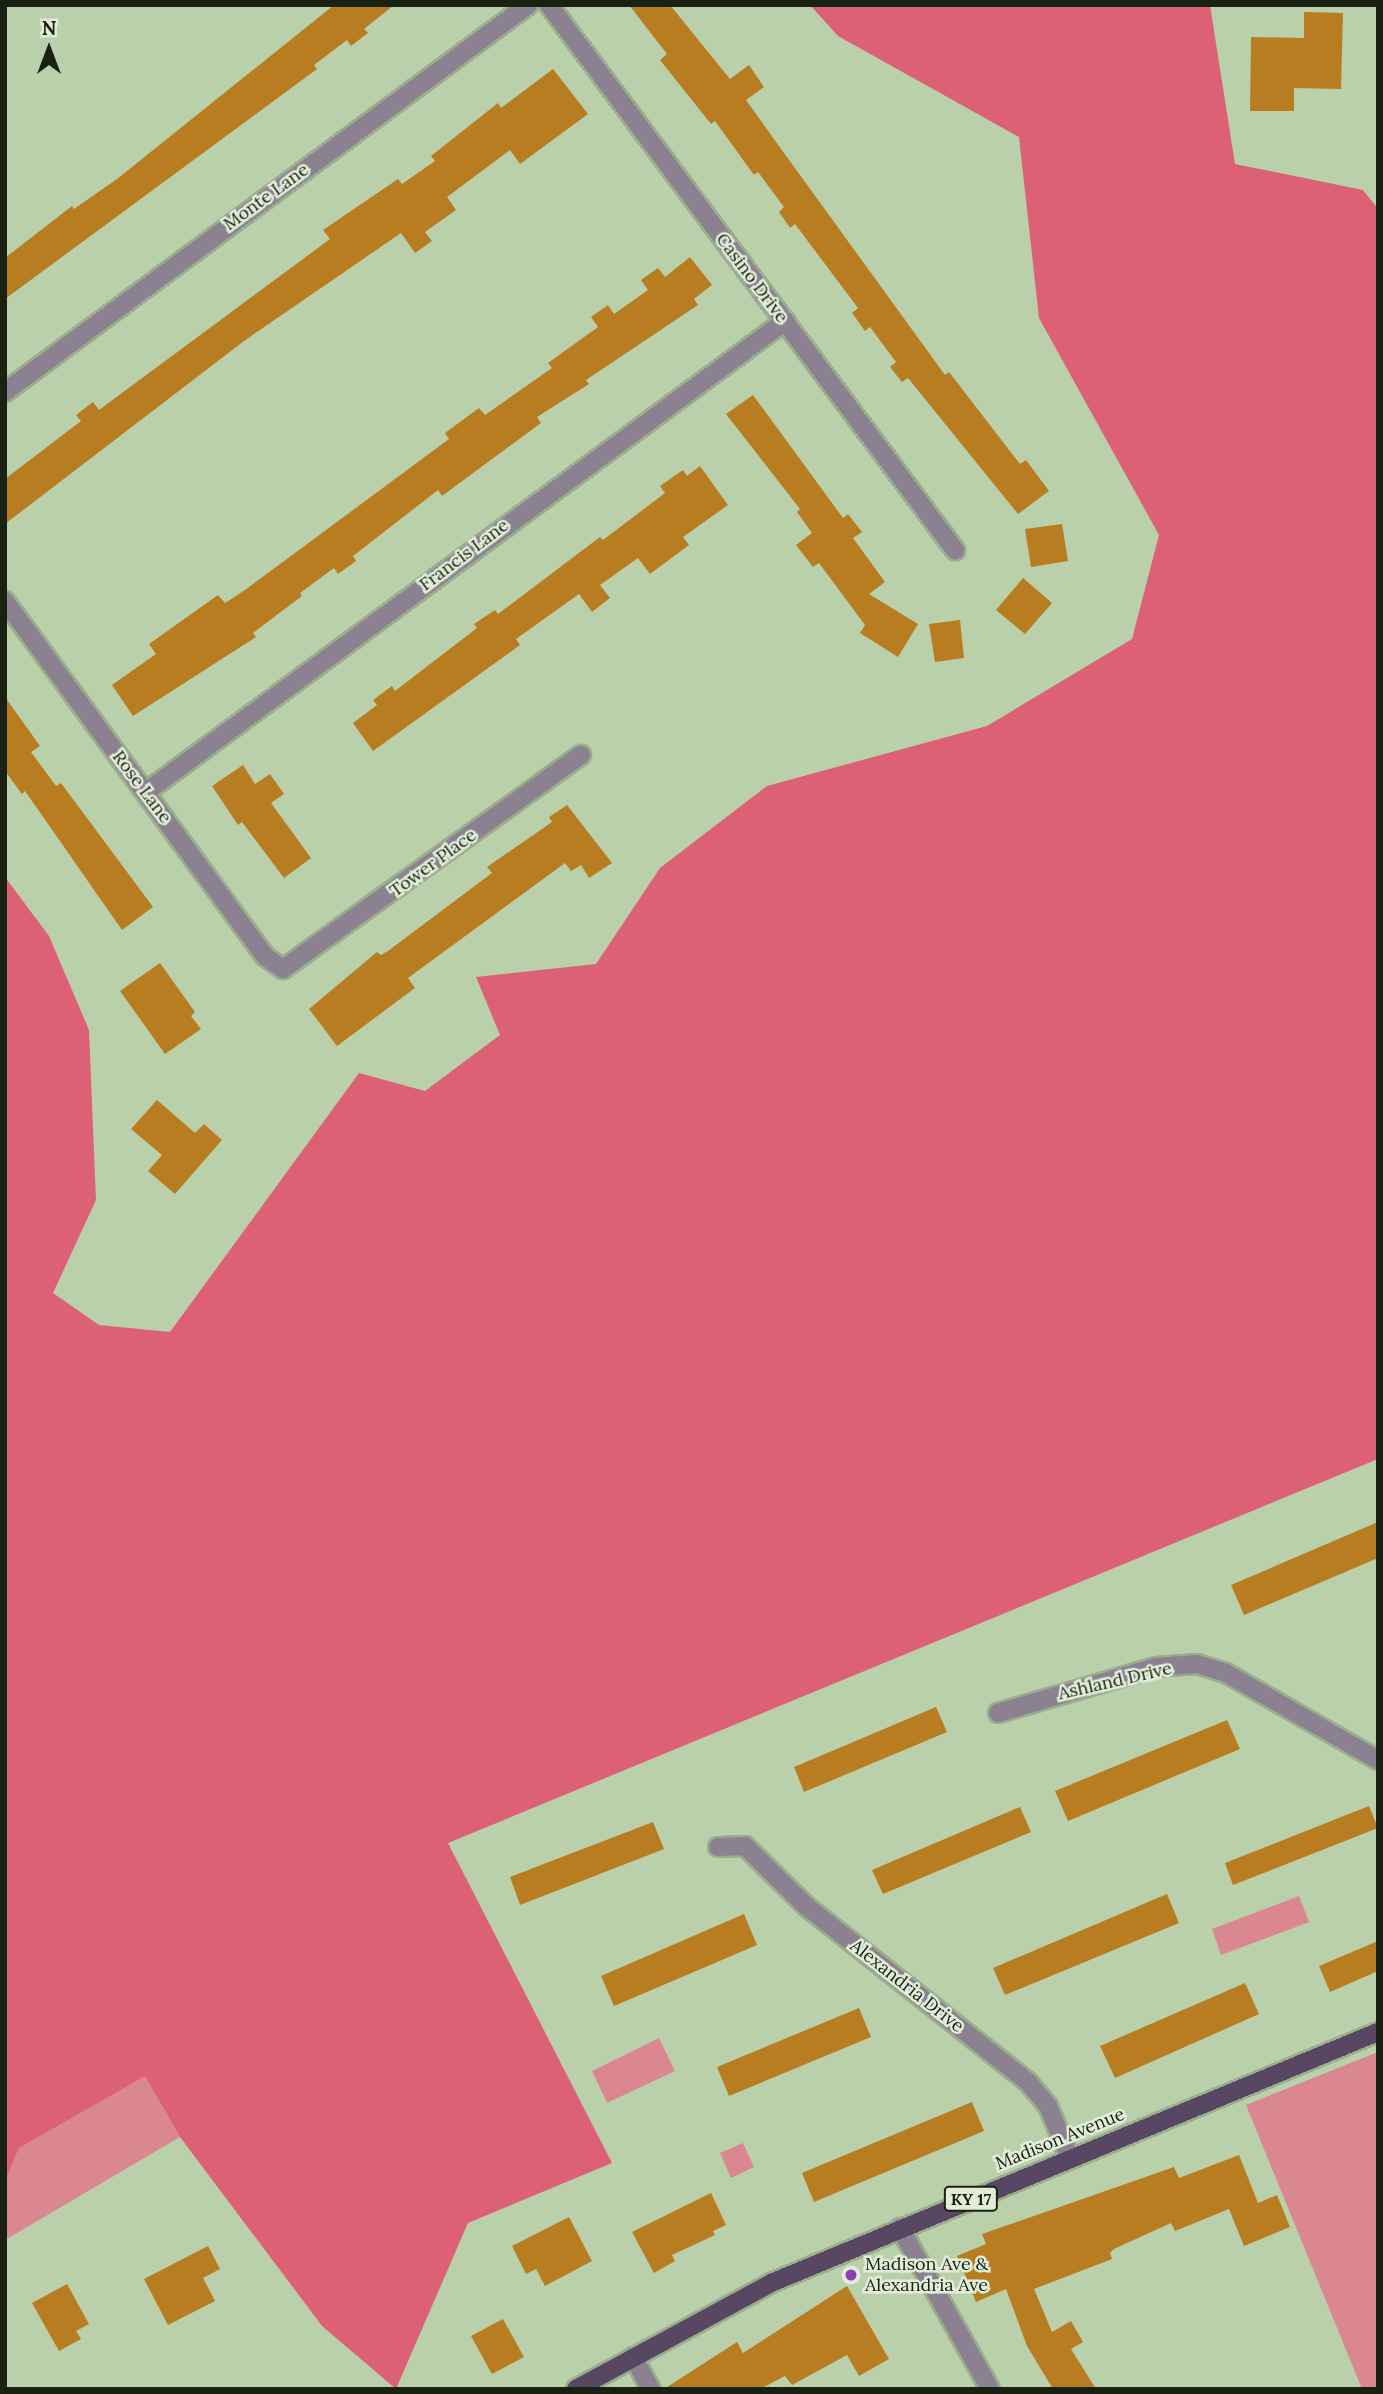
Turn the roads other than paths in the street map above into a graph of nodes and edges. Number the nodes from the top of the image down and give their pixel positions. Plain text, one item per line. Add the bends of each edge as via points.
1 (528, 5) edge
2 (550, 5) edge
3 (785, 321) junction
4 (5, 391) edge
5 (955, 550) dead end
6 (5, 601) edge
7 (581, 755) dead end
8 (146, 792) junction
9 (283, 969) joint
10 (998, 1713) dead end
11 (1378, 1760) edge
12 (718, 1847) dead end
13 (1378, 2032) edge
14 (1070, 2158) junction
15 (900, 2228) junction
16 (633, 2357) junction
17 (576, 2389) edge
18 (651, 2389) edge
19 (990, 2389) edge

1 - 4 street, Monte Lane
2 - 3 street, Casino Drive
3 - 5 street, Casino Drive
3 - 8 street, Francis Lane
6 - 8 street, Rose Lane
7 - 9 street, Tower Place
8 - 9 street, Rose Lane via 266,957
10 - 11 street, Ashland Drive via 1156,1667 1197,1664 1226,1673
12 - 14 street, Alexandria Drive via 746,1846 806,1906 1028,2082 1048,2106
13 - 14 main road, Madison Avenue / KY 17
14 - 15 main road, Madison Avenue / KY 17
15 - 16 main road, Madison Avenue / KY 17 via 771,2283
15 - 19 street
16 - 17 main road, Madison Avenue / KY 17
16 - 18 street

